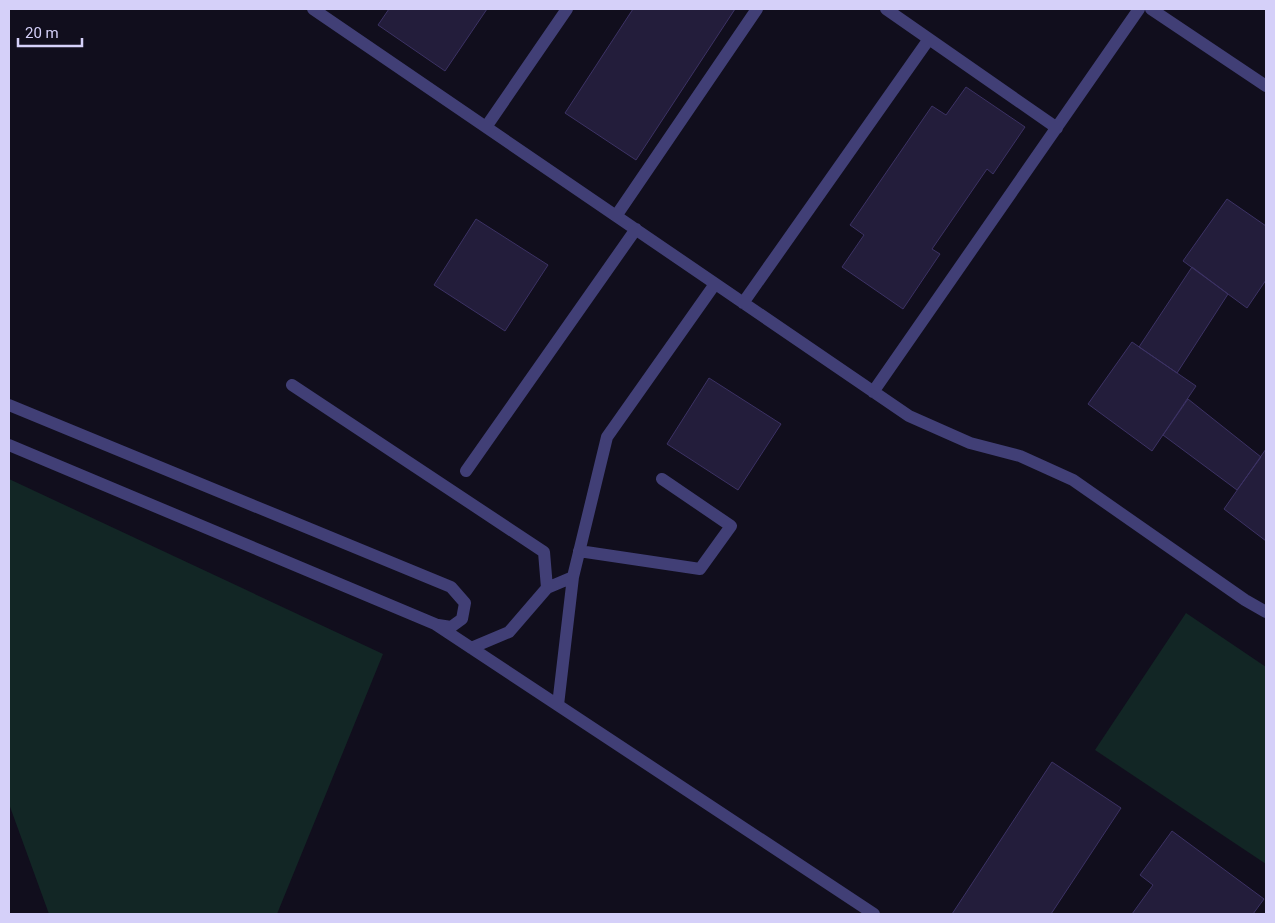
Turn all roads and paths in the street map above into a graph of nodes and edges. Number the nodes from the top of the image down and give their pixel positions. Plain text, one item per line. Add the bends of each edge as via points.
1 (313, 9) edge
2 (567, 9) edge
3 (757, 9) edge
4 (886, 9) edge
5 (1139, 9) edge
6 (1151, 9) edge
7 (929, 39) junction
8 (1264, 79) edge
9 (486, 127) junction
10 (1056, 128) junction
11 (616, 216) junction
12 (636, 229) junction
13 (715, 284) junction
14 (743, 303) junction
15 (292, 385) dead end
16 (873, 392) junction
17 (9, 405) edge
18 (9, 445) edge
19 (466, 471) dead end
20 (662, 480) dead end
21 (579, 551) junction
22 (573, 577) junction
23 (547, 588) junction
24 (1266, 612) edge
25 (436, 624) junction
26 (471, 648) junction
27 (558, 705) junction
28 (874, 914) edge

1 - 9 lane
2 - 9 lane
3 - 11 lane
4 - 7 lane
5 - 10 lane
6 - 8 lane
7 - 10 lane
7 - 14 lane
9 - 11 lane
10 - 16 lane
11 - 12 lane
12 - 13 lane
12 - 19 lane
13 - 14 lane
13 - 21 lane via 607,437
14 - 16 lane
15 - 23 lane via 544,552
16 - 24 lane via 909,416 970,443 1020,456 1073,480 1244,600
17 - 25 lane via 451,587 465,602 462,619 451,627
18 - 25 lane
20 - 21 lane via 731,526 700,570
21 - 22 lane
22 - 23 lane
22 - 27 lane
23 - 26 lane via 509,632
25 - 26 lane
26 - 27 lane
27 - 28 lane

